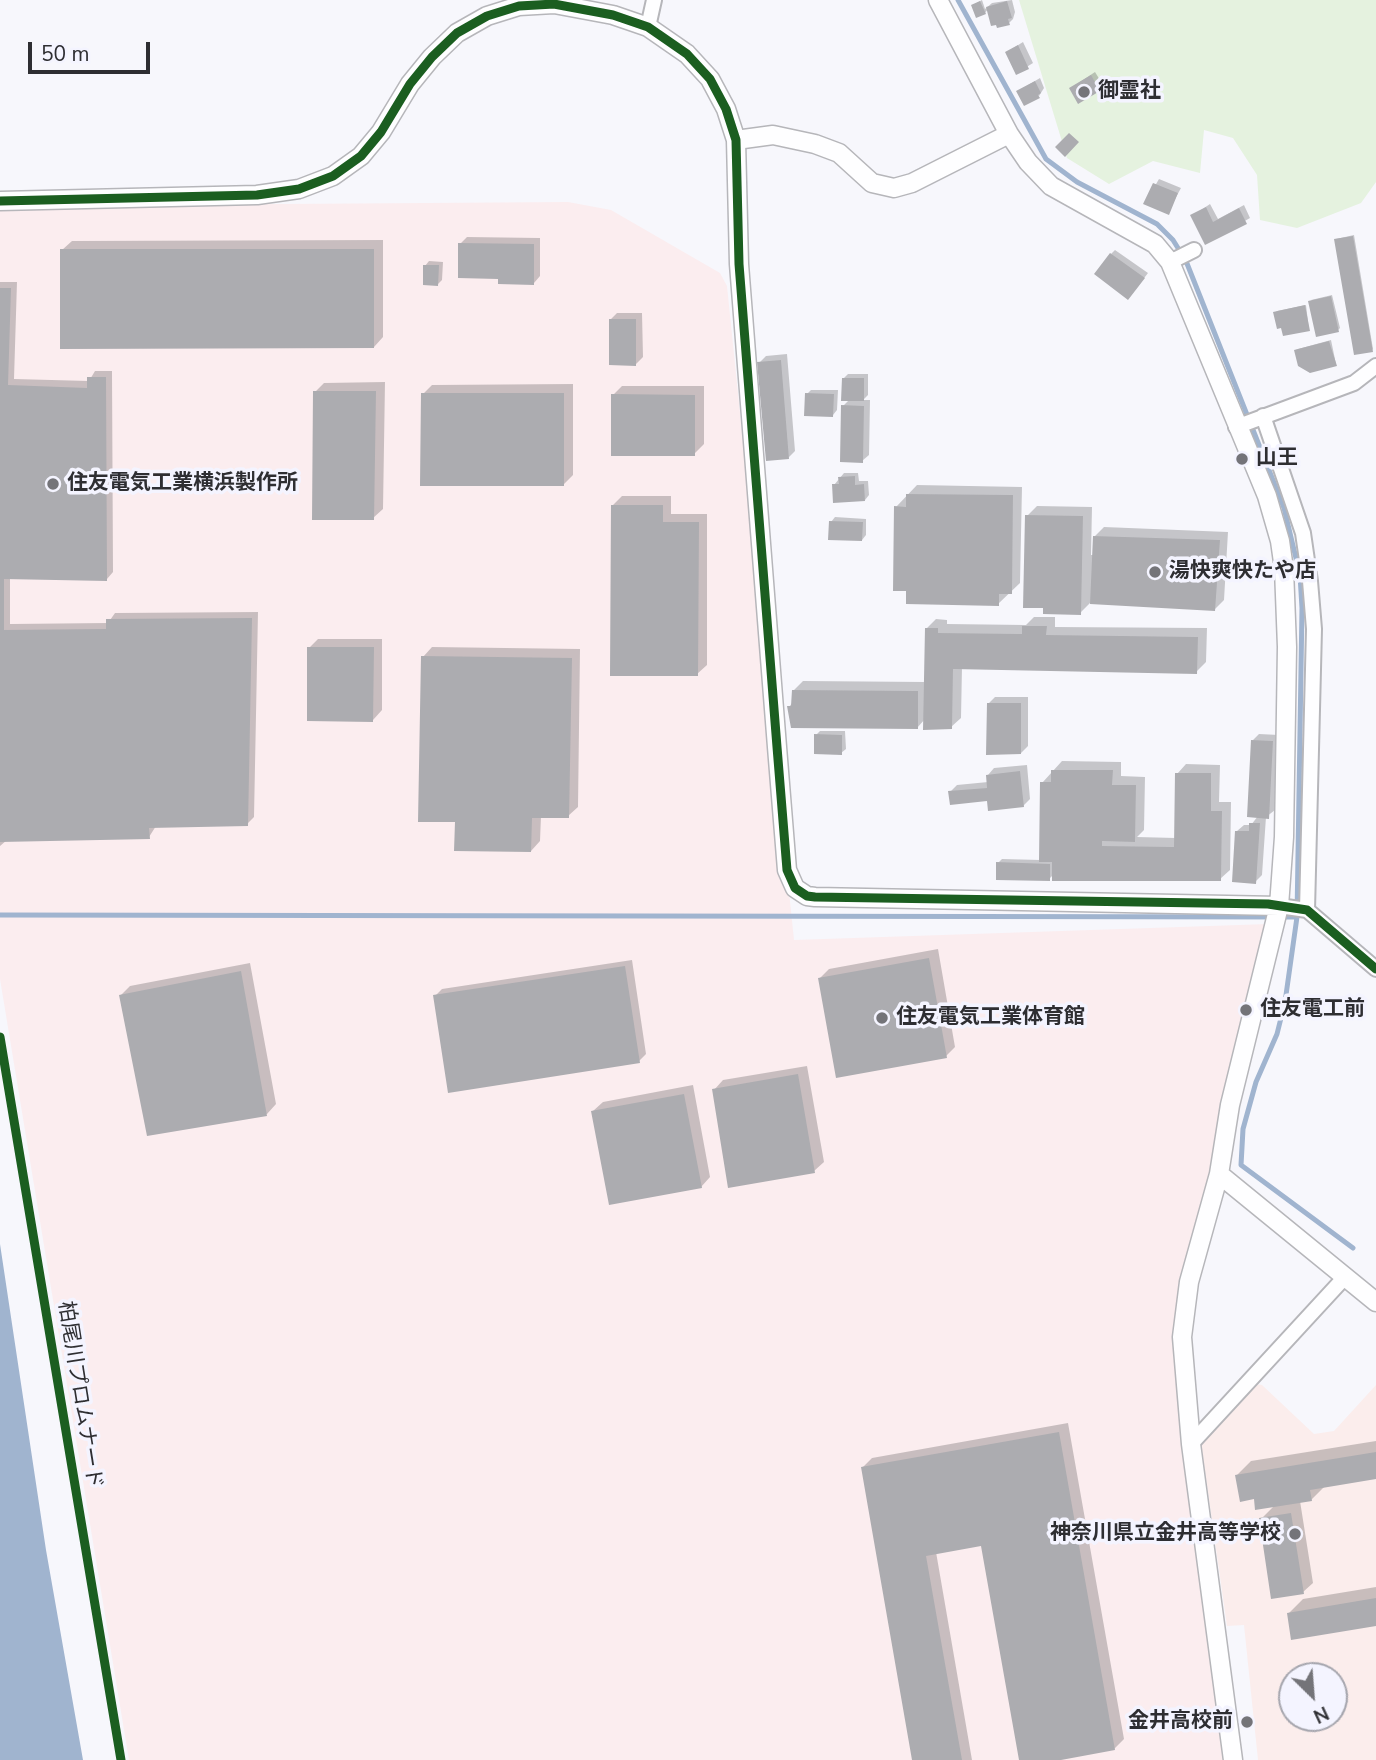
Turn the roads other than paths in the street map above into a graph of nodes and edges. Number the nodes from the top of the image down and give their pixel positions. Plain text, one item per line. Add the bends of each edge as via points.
1 (654, 0) edge
2 (938, 0) edge
3 (648, 27) junction
4 (1009, 134) junction
5 (736, 140) junction
6 (0, 201) edge
7 (1194, 250) dead end
8 (1174, 260) junction
9 (1376, 366) edge
10 (1263, 416) junction
11 (1236, 426) junction
12 (1291, 910) junction
13 (1376, 969) edge
14 (1219, 1174) junction
15 (1345, 1277) junction
16 (1376, 1302) edge
17 (1191, 1444) junction
18 (1233, 1760) edge

1 - 3 street
2 - 4 street
3 - 5 street via 681,49 710,79
3 - 6 street via 554,4 519,6 487,16 457,33 432,57 361,156 333,176 299,189 257,195
4 - 5 street via 894,188 872,183 839,153 815,144 773,135
4 - 8 street via 1051,186 1155,244
5 - 12 street via 739,264 778,761 787,870 795,888 815,897
7 - 8 street
8 - 11 street
9 - 10 street via 1354,383
10 - 11 street
10 - 12 street via 1303,533 1314,629
11 - 12 street via 1267,496 1284,569 1284,837
12 - 13 street
12 - 14 street via 1271,941 1230,1105
14 - 15 street
14 - 17 street via 1189,1282 1182,1337
15 - 16 street
15 - 17 street
17 - 18 street

